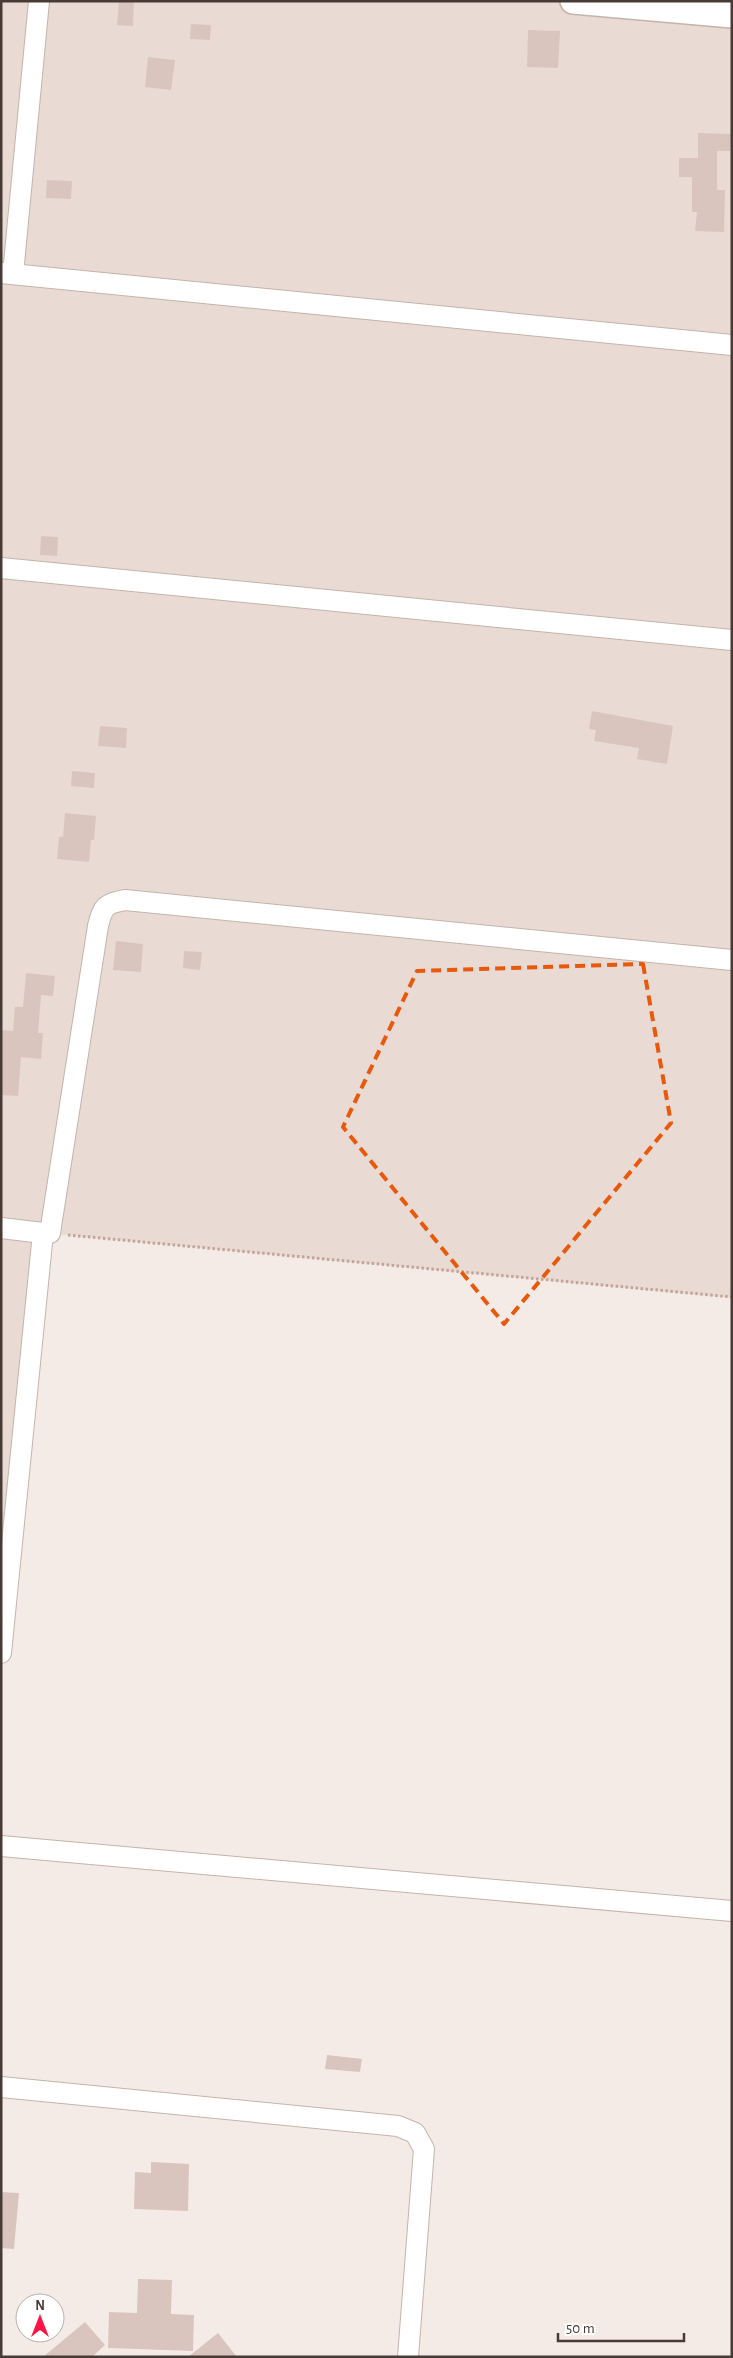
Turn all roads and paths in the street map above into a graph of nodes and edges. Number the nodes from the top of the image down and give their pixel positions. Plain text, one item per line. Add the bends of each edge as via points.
1 (39, 1) edge
2 (573, 1) edge
3 (732, 15) edge
4 (7, 273) edge
5 (732, 345) edge
6 (1, 568) edge
7 (732, 640) edge
8 (732, 960) edge
9 (1, 1228) edge
10 (50, 1233) joint
11 (732, 1297) edge
12 (8, 1533) edge
13 (1, 1654) edge
14 (1, 1846) edge
15 (732, 1911) edge
16 (1, 2087) edge
17 (408, 2357) edge

1 - 4 street
2 - 3 street
4 - 5 street
6 - 7 street
8 - 10 street via 126,900 113,902 101,911 98,926
9 - 12 street via 42,1233
10 - 11 path
12 - 13 street
14 - 15 street
16 - 17 street via 398,2126 415,2133 424,2149

